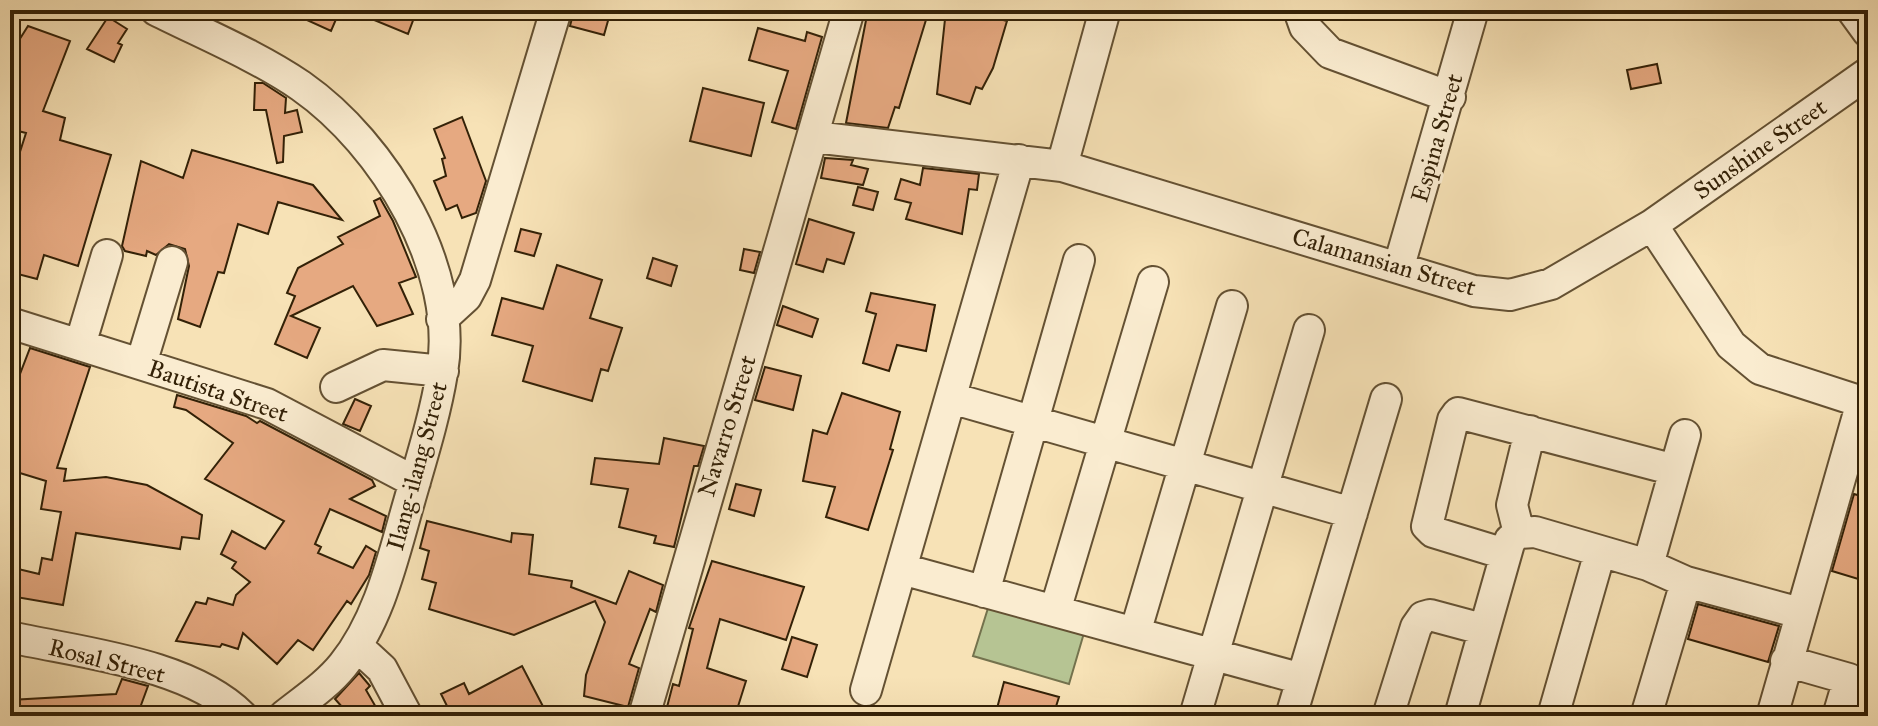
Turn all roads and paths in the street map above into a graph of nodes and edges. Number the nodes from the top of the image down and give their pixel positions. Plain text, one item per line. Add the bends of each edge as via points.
1 (156, 10) edge
2 (556, 10) edge
3 (849, 10) edge
4 (1105, 10) edge
5 (1299, 10) edge
6 (1473, 10) edge
7 (1852, 10) edge
8 (1868, 32) edge
9 (1868, 73) edge
10 (1450, 97) junction
11 (814, 137) junction
12 (1019, 160) junction
13 (1062, 166) junction
14 (1652, 225) junction
15 (107, 255) dead end
16 (1079, 260) dead end
17 (172, 262) dead end
18 (1399, 266) junction
19 (1153, 282) dead end
20 (1232, 306) dead end
21 (442, 319) junction
22 (10, 323) edge
23 (1309, 330) dead end
24 (80, 345) junction
25 (141, 364) junction
26 (443, 371) junction
27 (336, 387) dead end
28 (951, 398) junction
29 (1386, 399) dead end
30 (1865, 403) edge
31 (1032, 422) junction
32 (1530, 431) junction
33 (1685, 435) dead end
34 (1105, 443) junction
35 (1185, 465) junction
36 (1675, 470) junction
37 (415, 482) junction
38 (1263, 487) junction
39 (1352, 513) junction
40 (1512, 543) junction
41 (1600, 552) junction
42 (1648, 565) junction
43 (902, 569) junction
44 (1686, 582) junction
45 (984, 592) junction
46 (1055, 611) junction
47 (1800, 613) junction
48 (1482, 629) junction
49 (1135, 633) junction
50 (10, 637) edge
51 (357, 646) junction
52 (1213, 654) junction
53 (1786, 661) junction
54 (1302, 679) junction
55 (866, 690) dead end
56 (242, 716) edge
57 (284, 716) edge
58 (407, 716) edge
59 (644, 716) edge
60 (1195, 716) edge
61 (1291, 716) edge
62 (1388, 716) edge
63 (1460, 716) edge
64 (1553, 716) edge
65 (1646, 716) edge
66 (1772, 716) edge
67 (1838, 716) edge

1 - 21 street, Ilang-ilang Street via 303,87 367,149 406,201 421,233
2 - 21 street via 475,280 466,297
3 - 11 street, Navarro Street
4 - 13 street
5 - 10 street via 1305,27 1330,53
6 - 10 street, Espina Street
7 - 8 street
9 - 14 street, Sunshine Street
10 - 18 street, Espina Street
11 - 12 street, Calamansian Street
11 - 59 street, Navarro Street
12 - 13 street, Calamansian Street
12 - 28 street
13 - 18 street, Calamansian Street
14 - 18 street, Calamansian Street via 1551,284 1510,295 1474,291
14 - 30 street via 1731,345 1760,369
15 - 24 street
16 - 31 street
17 - 25 street
19 - 34 street
20 - 35 street
21 - 26 street, Ilang-ilang Street
22 - 24 street, Bautista Street
23 - 38 street
24 - 25 street, Bautista Street
25 - 37 street, Bautista Street via 267,404
26 - 27 street via 383,365
26 - 37 street, Ilang-ilang Street
28 - 31 street
28 - 43 street
29 - 39 street
30 - 47 street
31 - 34 street
31 - 45 street
32 - 36 street
32 - 40 street via 1512,505
32 - 40 street via 1458,413 1426,518 1433,532
33 - 36 street
34 - 35 street
34 - 46 street
35 - 38 street
35 - 49 street
36 - 42 street
37 - 51 street, Ilang-ilang Street via 378,601
38 - 39 street
38 - 52 street
39 - 54 street
40 - 41 street via 1535,532
40 - 48 street
41 - 42 street
41 - 64 street
42 - 44 street
43 - 45 street
43 - 55 street
44 - 47 street
44 - 65 street
45 - 46 street
46 - 49 street
47 - 53 street
48 - 62 street via 1423,617
48 - 63 street
49 - 52 street
50 - 56 street, Rosal Street via 145,667 195,684
51 - 57 street, Ilang-ilang Street via 323,685
51 - 58 street via 382,669
52 - 54 street
52 - 60 street
53 - 66 street
53 - 67 street via 1849,679
54 - 61 street

